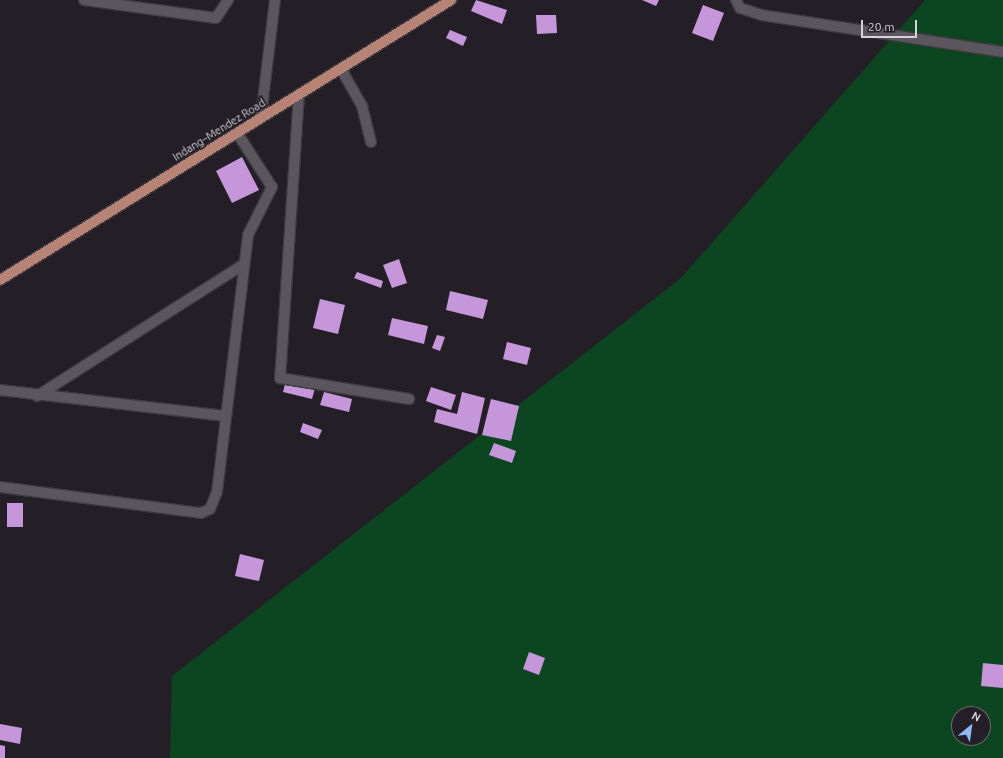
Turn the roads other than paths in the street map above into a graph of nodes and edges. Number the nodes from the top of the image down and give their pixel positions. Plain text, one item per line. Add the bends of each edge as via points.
1 (84, 0) edge
2 (228, 0) edge
3 (275, 0) edge
4 (451, 0) edge
5 (736, 0) edge
6 (122, 2) edge
7 (1003, 52) edge
8 (341, 69) junction
9 (300, 94) junction
10 (261, 117) junction
11 (237, 133) junction
12 (371, 142) dead end
13 (244, 264) junction
14 (0, 280) edge
15 (0, 390) edge
16 (37, 396) junction
17 (409, 399) dead end
18 (226, 416) junction
19 (0, 487) edge

1 - 6 street
2 - 6 street via 216,18
3 - 10 street
4 - 8 main road, Indang–Mendez Road
5 - 7 street via 740,8 761,15
8 - 9 main road, Indang–Mendez Road
8 - 12 street via 362,106
9 - 10 main road, Indang–Mendez Road
9 - 17 street via 280,378
10 - 11 main road, Indang–Mendez Road
11 - 13 street via 272,187 252,224
11 - 14 main road, Indang–Mendez Road
13 - 16 street
13 - 18 street
15 - 16 street
16 - 18 street
18 - 19 street via 217,492 210,509 202,514

